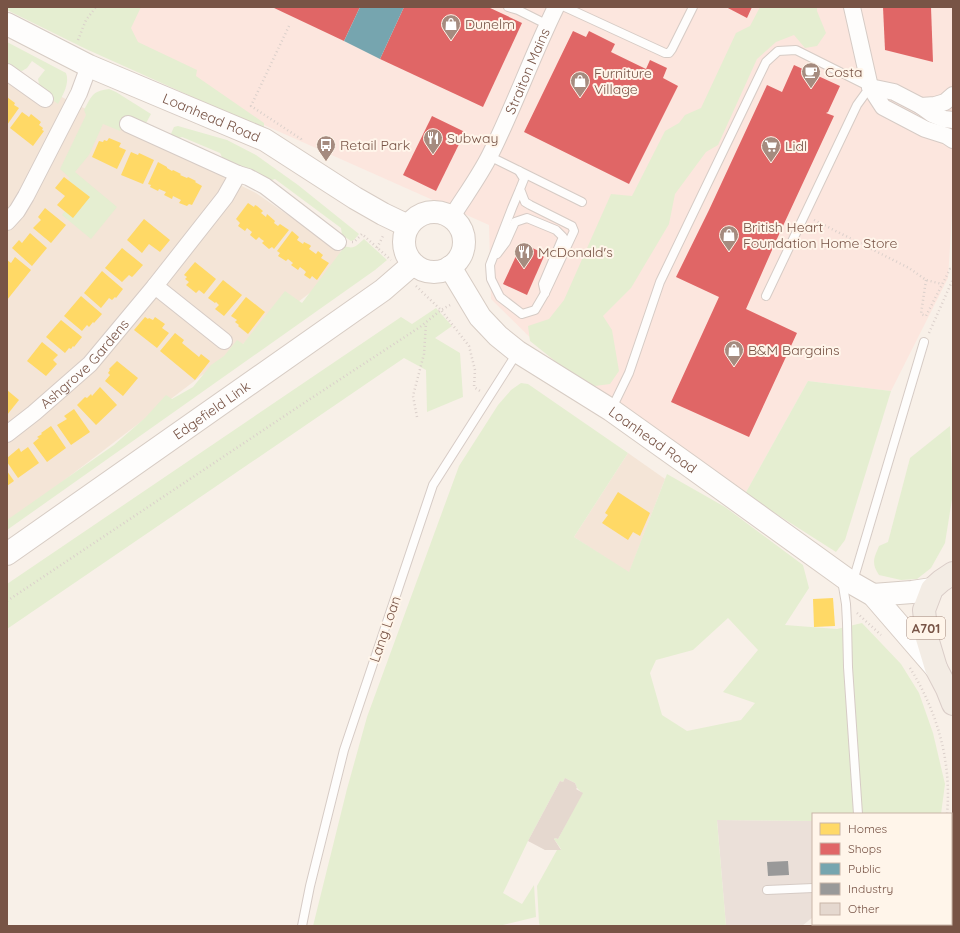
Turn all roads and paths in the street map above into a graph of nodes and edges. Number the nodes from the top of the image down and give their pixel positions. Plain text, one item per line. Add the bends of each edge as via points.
1 (96, 7) edge
2 (508, 7) edge
3 (556, 7) edge
4 (565, 7) edge
5 (693, 7) edge
6 (852, 7) edge
7 (7, 24) edge
8 (548, 24) junction
9 (289, 26) dead end
10 (80, 62) junction
11 (7, 72) edge
12 (870, 87) junction
13 (953, 95) edge
14 (45, 99) dead end
15 (921, 106) junction
16 (953, 120) edge
17 (128, 124) dead end
18 (951, 137) edge
19 (299, 145) dead end
20 (490, 156) junction
21 (519, 171) junction
22 (238, 174) junction
23 (520, 190) junction
24 (582, 202) dead end
25 (804, 215) junction
26 (451, 218) junction
27 (7, 222) edge
28 (408, 226) junction
29 (338, 242) joint
30 (492, 261) junction
31 (402, 266) junction
32 (450, 267) junction
33 (953, 270) edge
34 (926, 280) junction
35 (953, 280) edge
36 (942, 284) junction
37 (154, 286) junction
38 (545, 293) junction
39 (468, 296) junction
40 (766, 296) dead end
41 (441, 310) junction
42 (426, 323) junction
43 (224, 341) dead end
44 (924, 342) joint
45 (518, 352) junction
46 (489, 397) junction
47 (611, 410) junction
48 (417, 417) dead end
49 (7, 434) edge
50 (7, 554) edge
51 (947, 575) edge
52 (847, 579) junction
53 (873, 595) junction
54 (7, 601) edge
55 (846, 604) junction
56 (883, 637) dead end
57 (906, 662) dead end
58 (936, 668) junction
59 (953, 704) edge
60 (858, 813) edge
61 (947, 813) edge
62 (812, 888) edge
63 (767, 890) dead end
64 (302, 926) edge

1 - 10 path via 86,20
2 - 8 lane
3 - 8 street, Straiton Mains
4 - 5 lane via 669,53
6 - 12 street
7 - 10 main road, Loanhead Road
8 - 20 street, Straiton Mains
9 - 19 path via 251,106 301,139
10 - 27 street via 79,93 26,196
10 - 28 main road, Loanhead Road via 265,140 355,198
11 - 14 street via 27,78
12 - 15 street via 894,92
12 - 18 street via 883,107 925,129
12 - 25 lane via 857,105
12 - 47 lane via 796,50 778,51 766,62 660,282 629,373
13 - 15 street via 945,102
15 - 16 street via 932,114
17 - 22 street
20 - 21 lane
20 - 26 street, Straiton Mains
21 - 23 lane via 524,179
21 - 24 lane
22 - 29 street via 265,186
22 - 37 street, Ashgrove Gardens via 225,197
23 - 30 lane
23 - 38 lane via 525,202 572,226 574,231
25 - 34 path via 909,268
25 - 40 lane
26 - 28 main road via 436,212 428,213 420,215
26 - 32 main road via 458,225 464,243 460,256
28 - 31 main road via 404,235 407,256
29 - 31 path via 354,242 362,234
30 - 38 lane via 491,279 500,297 522,314 535,310
30 - 38 lane via 506,242 515,222 527,218 556,230 563,238 543,284
31 - 32 main road via 431,272
31 - 41 path
31 - 50 main road, Edgefield Link via 383,290
32 - 39 main road, Loanhead Road
33 - 36 path via 950,269
34 - 36 path
34 - 36 path via 921,314 926,316
35 - 44 path
37 - 43 street
37 - 49 street, Ashgrove Gardens via 90,364
39 - 41 path
39 - 45 main road, Loanhead Road via 480,317
41 - 42 path
41 - 46 path via 469,346 475,370 474,387
42 - 48 path via 424,354 413,396
42 - 54 path
44 - 52 lane
45 - 46 lane, Lang Loan
45 - 47 main road, Loanhead Road
46 - 64 lane, Lang Loan via 433,485 344,750
47 - 52 main road, Loanhead Road
51 - 53 main road via 912,592
51 - 58 main road, A701 via 924,610 927,638
52 - 53 main road, Loanhead Road
52 - 55 lane
53 - 58 main road, Loanhead Road
55 - 56 path
55 - 60 lane
57 - 61 path via 926,696 941,740 947,771
58 - 59 main road, A701
62 - 63 lane

